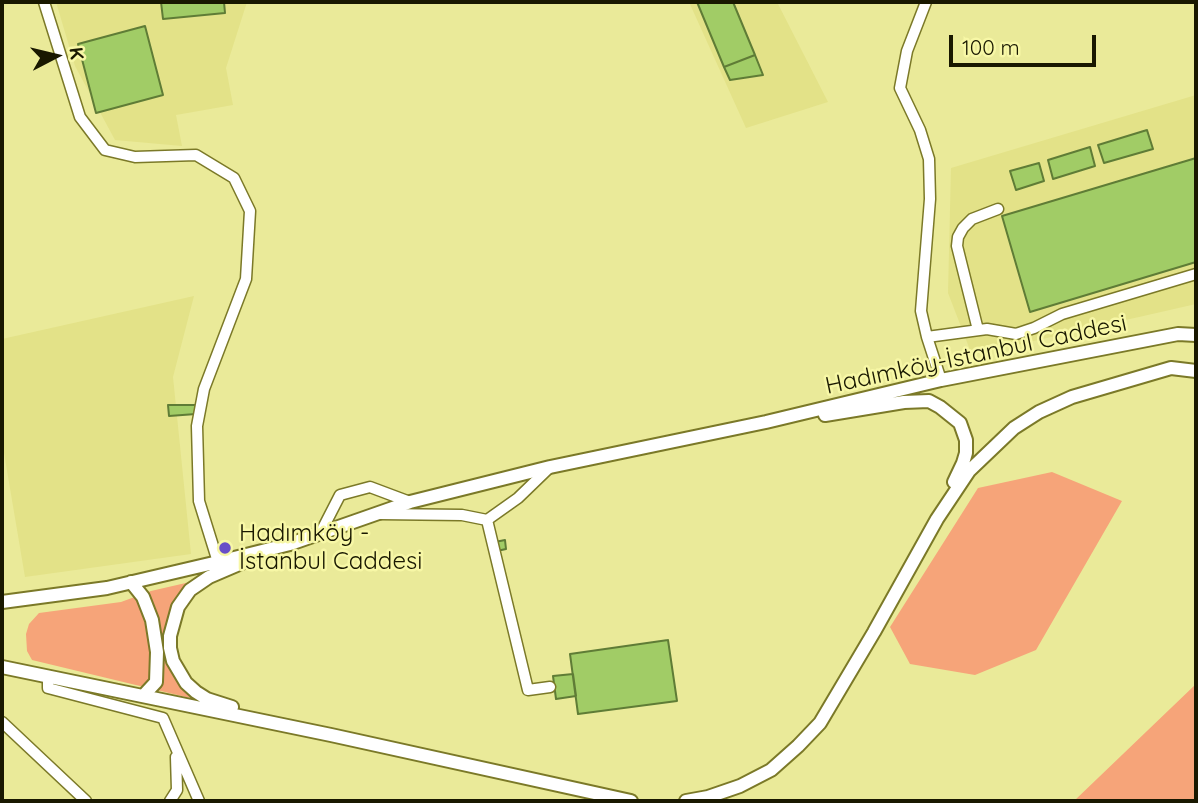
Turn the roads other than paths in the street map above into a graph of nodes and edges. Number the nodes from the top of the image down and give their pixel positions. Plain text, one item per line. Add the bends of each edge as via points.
1 (44, 2) edge
2 (926, 2) edge
3 (998, 209) dead end
4 (1196, 274) edge
5 (978, 330) junction
6 (1196, 335) edge
7 (927, 337) junction
8 (1196, 371) edge
9 (941, 380) junction
10 (766, 422) junction
11 (550, 467) junction
12 (410, 502) junction
13 (373, 514) junction
14 (937, 519) junction
15 (487, 520) junction
16 (321, 532) junction
17 (290, 544) junction
18 (218, 562) junction
19 (131, 582) junction
20 (2, 602) edge
21 (2, 667) edge
22 (48, 677) junction
23 (550, 687) dead end
24 (143, 696) junction
25 (2, 722) edge
26 (273, 722) junction
27 (176, 749) junction
28 (177, 790) junction
29 (86, 801) edge
30 (170, 801) edge
31 (178, 801) edge
32 (199, 801) edge
33 (631, 801) edge
34 (686, 801) edge

1 - 18 street via 80,117 105,150 135,156 196,155 234,178 250,211 246,279 204,388 197,426 199,501
2 - 7 street via 907,51 900,88 929,159 921,311
3 - 5 street via 972,219 958,237
4 - 5 street via 1062,314 1016,334
5 - 7 street
6 - 9 main road, Hadımköy-İstanbul Caddesi via 1178,334
7 - 9 street
8 - 14 main road via 1171,368 1072,397 1039,412 1013,428 979,461
9 - 10 main road, Hadımköy-İstanbul Caddesi
10 - 11 main road
10 - 14 main road via 887,403 929,401 940,407 960,423 967,446
11 - 12 main road
11 - 15 street
12 - 13 main road
12 - 16 street via 370,487 340,495
13 - 15 street via 462,515
13 - 16 main road
14 - 34 main road via 868,643 806,739 771,770 740,786
15 - 23 street via 528,690
16 - 17 main road
17 - 18 main road
17 - 26 main road via 199,582 183,598 170,636 173,661 196,692
18 - 19 main road
19 - 20 main road
19 - 24 main road via 152,620 157,652 156,682
21 - 22 main road
22 - 24 main road
22 - 27 street via 48,688 163,718
24 - 26 main road
25 - 29 street
26 - 33 main road
27 - 28 street
27 - 32 street
28 - 30 street
28 - 31 street

